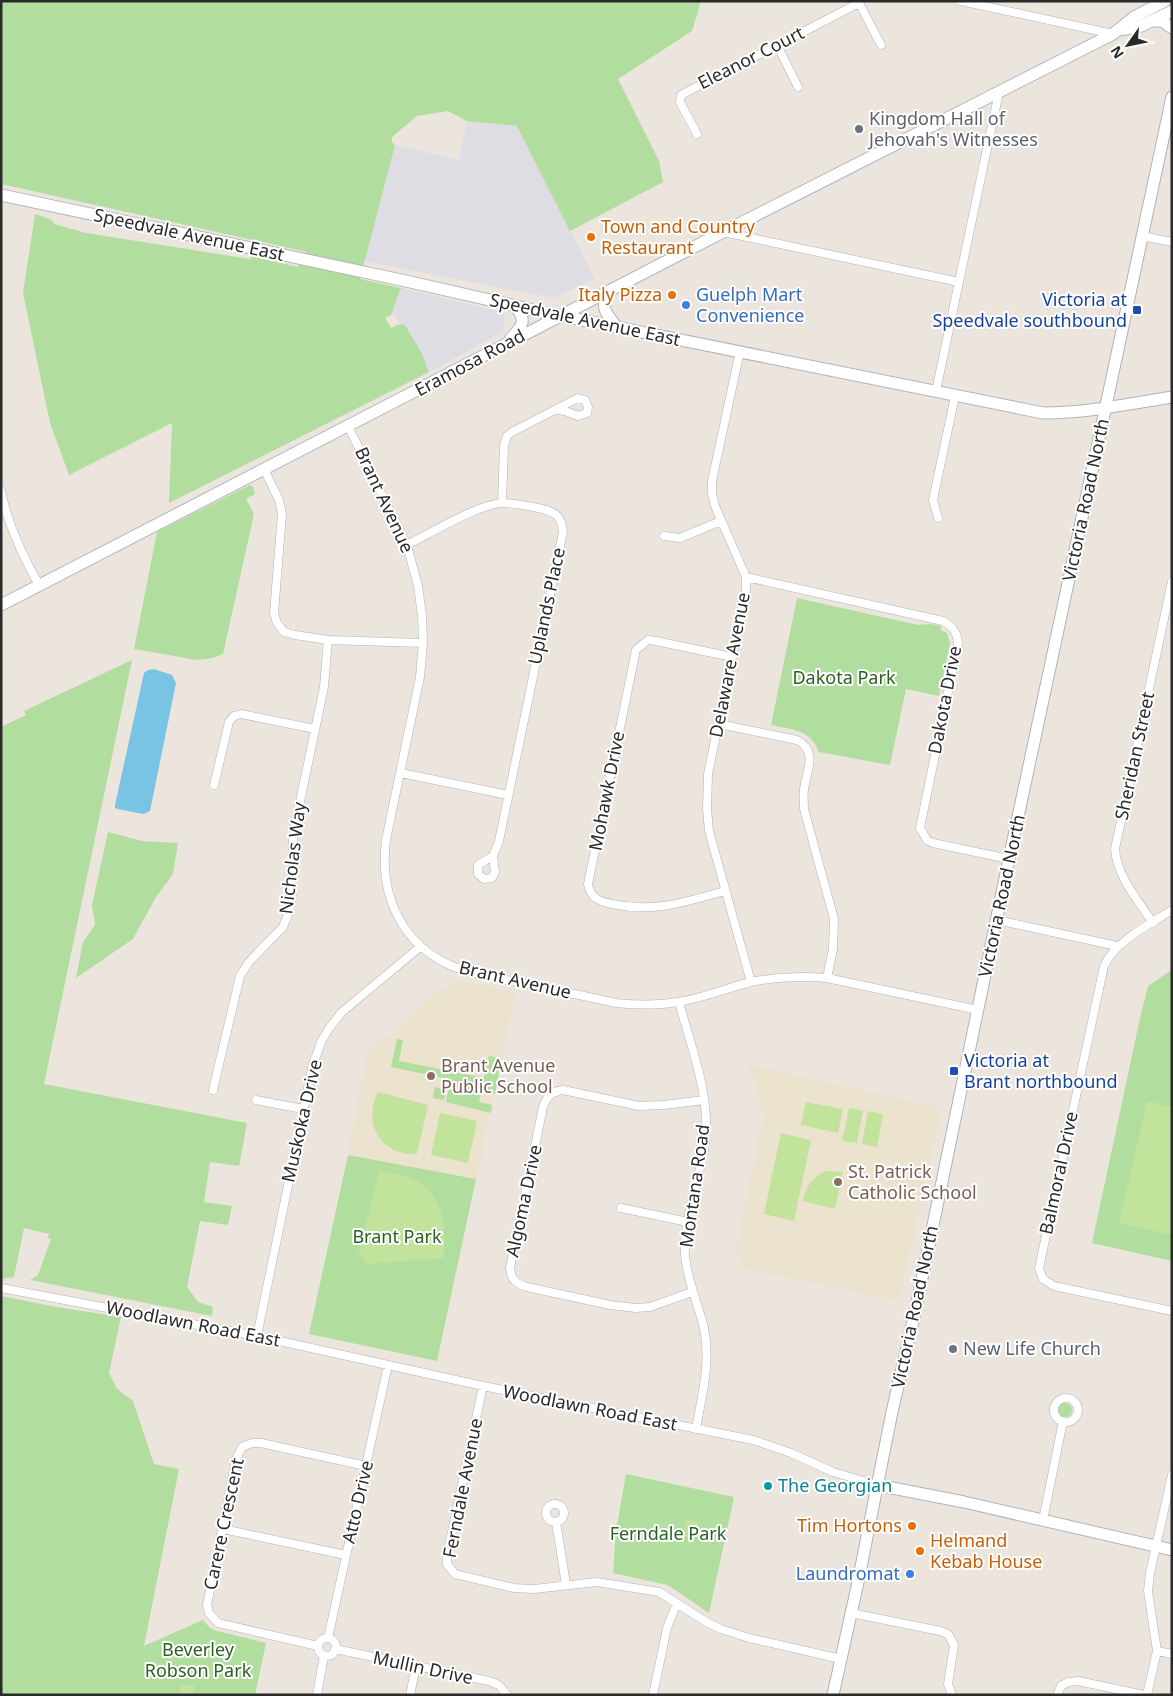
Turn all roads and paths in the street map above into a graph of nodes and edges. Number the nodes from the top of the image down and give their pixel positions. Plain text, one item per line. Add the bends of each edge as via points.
1 (961, 1) edge
2 (1165, 1) edge
3 (859, 2) edge
4 (980, 3) edge
5 (1172, 11) edge
6 (1152, 21) junction
7 (1172, 28) edge
8 (1116, 32) junction
9 (777, 45) junction
10 (881, 45) dead end
11 (798, 87) dead end
12 (999, 92) junction
13 (1172, 97) edge
14 (696, 134) dead end
15 (1, 195) edge
16 (723, 232) junction
17 (1142, 236) junction
18 (1172, 242) edge
19 (959, 282) junction
20 (606, 292) junction
21 (515, 306) junction
22 (561, 315) junction
23 (616, 326) junction
24 (504, 344) junction
25 (740, 352) junction
26 (936, 391) junction
27 (956, 396) junction
28 (1172, 397) edge
29 (1105, 407) junction
30 (556, 410) dead end
31 (348, 426) junction
32 (264, 469) junction
33 (1, 491) edge
34 (502, 503) junction
35 (938, 518) dead end
36 (721, 521) junction
37 (664, 536) dead end
38 (407, 545) junction
39 (746, 577) junction
40 (1172, 581) edge
41 (39, 585) junction
42 (1, 605) edge
43 (328, 640) junction
44 (423, 643) junction
45 (732, 657) junction
46 (718, 724) junction
47 (315, 729) junction
48 (401, 773) junction
49 (214, 785) dead end
50 (508, 795) junction
51 (494, 856) dead end
52 (1009, 859) junction
53 (725, 891) junction
54 (1172, 910) edge
55 (997, 920) junction
56 (1153, 923) junction
57 (1117, 946) junction
58 (420, 947) junction
59 (827, 978) junction
60 (751, 982) junction
61 (679, 1002) junction
62 (978, 1010) junction
63 (214, 1090) dead end
64 (256, 1100) dead end
65 (704, 1100) junction
66 (303, 1109) junction
67 (621, 1208) dead end
68 (688, 1222) junction
69 (1, 1288) edge
70 (692, 1292) junction
71 (1172, 1311) edge
72 (257, 1336) junction
73 (388, 1365) junction
74 (483, 1386) junction
75 (1063, 1421) dead end
76 (696, 1429) junction
77 (366, 1466) junction
78 (1172, 1476) edge
79 (877, 1486) junction
80 (1042, 1520) junction
81 (556, 1522) dead end
82 (223, 1529) junction
83 (1156, 1546) junction
84 (1172, 1550) edge
85 (346, 1555) junction
86 (566, 1584) junction
87 (677, 1603) junction
88 (851, 1613) junction
89 (328, 1638) junction
90 (318, 1646) junction
91 (335, 1650) junction
92 (1157, 1651) junction
93 (1172, 1654) edge
94 (324, 1655) junction
95 (841, 1659) junction
96 (416, 1666) junction
97 (317, 1695) edge
98 (410, 1695) edge
99 (506, 1695) edge
100 (653, 1695) edge
101 (833, 1695) edge
102 (952, 1695) edge
103 (1057, 1695) edge
104 (1146, 1695) edge

1 - 4 street
2 - 8 main road, Eramosa Road via 1134,17
3 - 9 street, Eleanor Court
3 - 10 street
4 - 8 street
5 - 6 main road, Eramosa Road
6 - 7 main road via 1162,21
6 - 8 main road, Eramosa Road
8 - 12 main road, Eramosa Road
9 - 11 street
9 - 14 street, Eleanor Court via 681,94 680,102
12 - 16 main road, Eramosa Road
12 - 19 street
13 - 17 main road, Victoria Road North
15 - 21 main road, Speedvale Avenue East
16 - 19 street
16 - 20 main road, Eramosa Road
17 - 18 street
17 - 29 main road, Victoria Road North
19 - 26 street
20 - 22 main road, Eramosa Road
20 - 23 main road via 603,305
21 - 22 main road, Speedvale Avenue East
21 - 24 main road via 523,320
22 - 23 main road, Speedvale Avenue East
22 - 24 main road, Eramosa Road
23 - 25 main road, Speedvale Avenue East
24 - 31 main road, Eramosa Road
25 - 26 main road, Speedvale Avenue East
25 - 36 street, Delaware Avenue via 712,481 712,493
26 - 27 main road, Speedvale Avenue East
27 - 29 main road, Speedvale Avenue East via 1043,413
27 - 35 street via 934,500
28 - 29 main road, Speedvale Avenue East
29 - 52 main road, Victoria Road North
30 - 34 street via 512,432 505,440
31 - 32 main road, Eramosa Road
31 - 38 street, Brant Avenue
32 - 41 main road, Eramosa Road
32 - 43 street via 282,514 274,613 277,624 284,632
33 - 41 street via 14,537
34 - 38 street, Uplands Place via 481,509
34 - 50 street, Uplands Place via 550,510 561,519 563,532
36 - 37 street via 680,538
36 - 39 street, Delaware Avenue
38 - 44 street, Brant Avenue via 418,586
39 - 45 street, Delaware Avenue
39 - 52 street, Dakota Drive via 943,621 956,631 958,643 920,828 927,840 933,843
40 - 56 street, Sheridan Street via 1115,849 1121,874
41 - 42 main road, Eramosa Road
43 - 44 street
43 - 47 street, Nicholas Way via 324,687
44 - 48 street, Brant Avenue via 420,677
45 - 46 street, Delaware Avenue
45 - 53 street, Mohawk Drive via 648,640 636,650 588,884 589,892 598,901 640,909 674,905
46 - 53 street, Delaware Avenue via 708,774 707,809
46 - 59 street via 797,740 810,752 803,792 804,807 834,919 833,949
47 - 49 street via 241,714 234,716 229,722
47 - 63 street, Nicholas Way via 292,835 290,912 283,927 240,976
48 - 50 street
48 - 58 street, Brant Avenue via 383,860 387,891 397,916
50 - 51 street, Uplands Place
52 - 55 main road, Victoria Road North
53 - 60 street, Delaware Avenue
54 - 56 street, Balmoral Drive
55 - 57 street
55 - 62 main road, Victoria Road North
56 - 57 street, Balmoral Drive
57 - 71 street, Balmoral Drive via 1106,960 1099,985 1039,1268 1043,1279 1054,1286
58 - 61 street, Brant Avenue via 470,972 616,1003 651,1005
58 - 66 street, Muskoka Drive via 342,1012 330,1026 313,1064
59 - 60 street, Brant Avenue via 807,976
59 - 62 street, Brant Avenue
60 - 61 street, Brant Avenue
61 - 65 street, Montana Road
62 - 79 main road, Victoria Road North
64 - 66 street
65 - 68 street, Montana Road via 705,1143
65 - 70 street, Algoma Drive via 639,1106 563,1090 547,1096 510,1268 513,1279 527,1288 623,1307 650,1307
66 - 72 street, Muskoka Drive
67 - 68 street
68 - 70 street, Montana Road via 685,1253
69 - 72 street, Woodlawn Road East
70 - 76 street, Montana Road via 704,1328 707,1350 707,1372
72 - 73 street, Woodlawn Road East
73 - 74 street, Woodlawn Road East
73 - 77 street, Atto Drive
74 - 76 street, Woodlawn Road East
74 - 86 street, Ferndale Avenue via 446,1554 447,1564 455,1574 514,1588
75 - 80 street
76 - 79 street, Woodlawn Road East via 753,1440
77 - 82 street, Carere Crescent via 260,1443 246,1444 236,1459
77 - 85 street, Atto Drive
78 - 83 street
79 - 80 main road, Woodlawn Road East
79 - 88 main road, Victoria Road North
80 - 83 main road, Woodlawn Road East
81 - 86 street
82 - 85 street
82 - 90 street, Carere Crescent via 207,1605 213,1619 225,1625
83 - 84 main road, Woodlawn Road East
83 - 92 street via 1148,1591
85 - 89 street, Atto Drive
86 - 87 street, Ferndale Avenue via 617,1584 659,1592
87 - 95 street, Ferndale Avenue via 721,1629
87 - 100 street via 667,1628
88 - 95 main road, Victoria Road North
88 - 102 street via 948,1634 954,1645 948,1684
89 - 90 street via 322,1639
89 - 91 street via 334,1642
90 - 94 street
91 - 94 street
91 - 96 street, Mullin Drive
92 - 93 street
92 - 104 street
94 - 97 street
95 - 101 main road, Victoria Road North
96 - 98 street
96 - 99 street, Mullin Drive via 496,1684
103 - 104 street via 1060,1686 1072,1681

